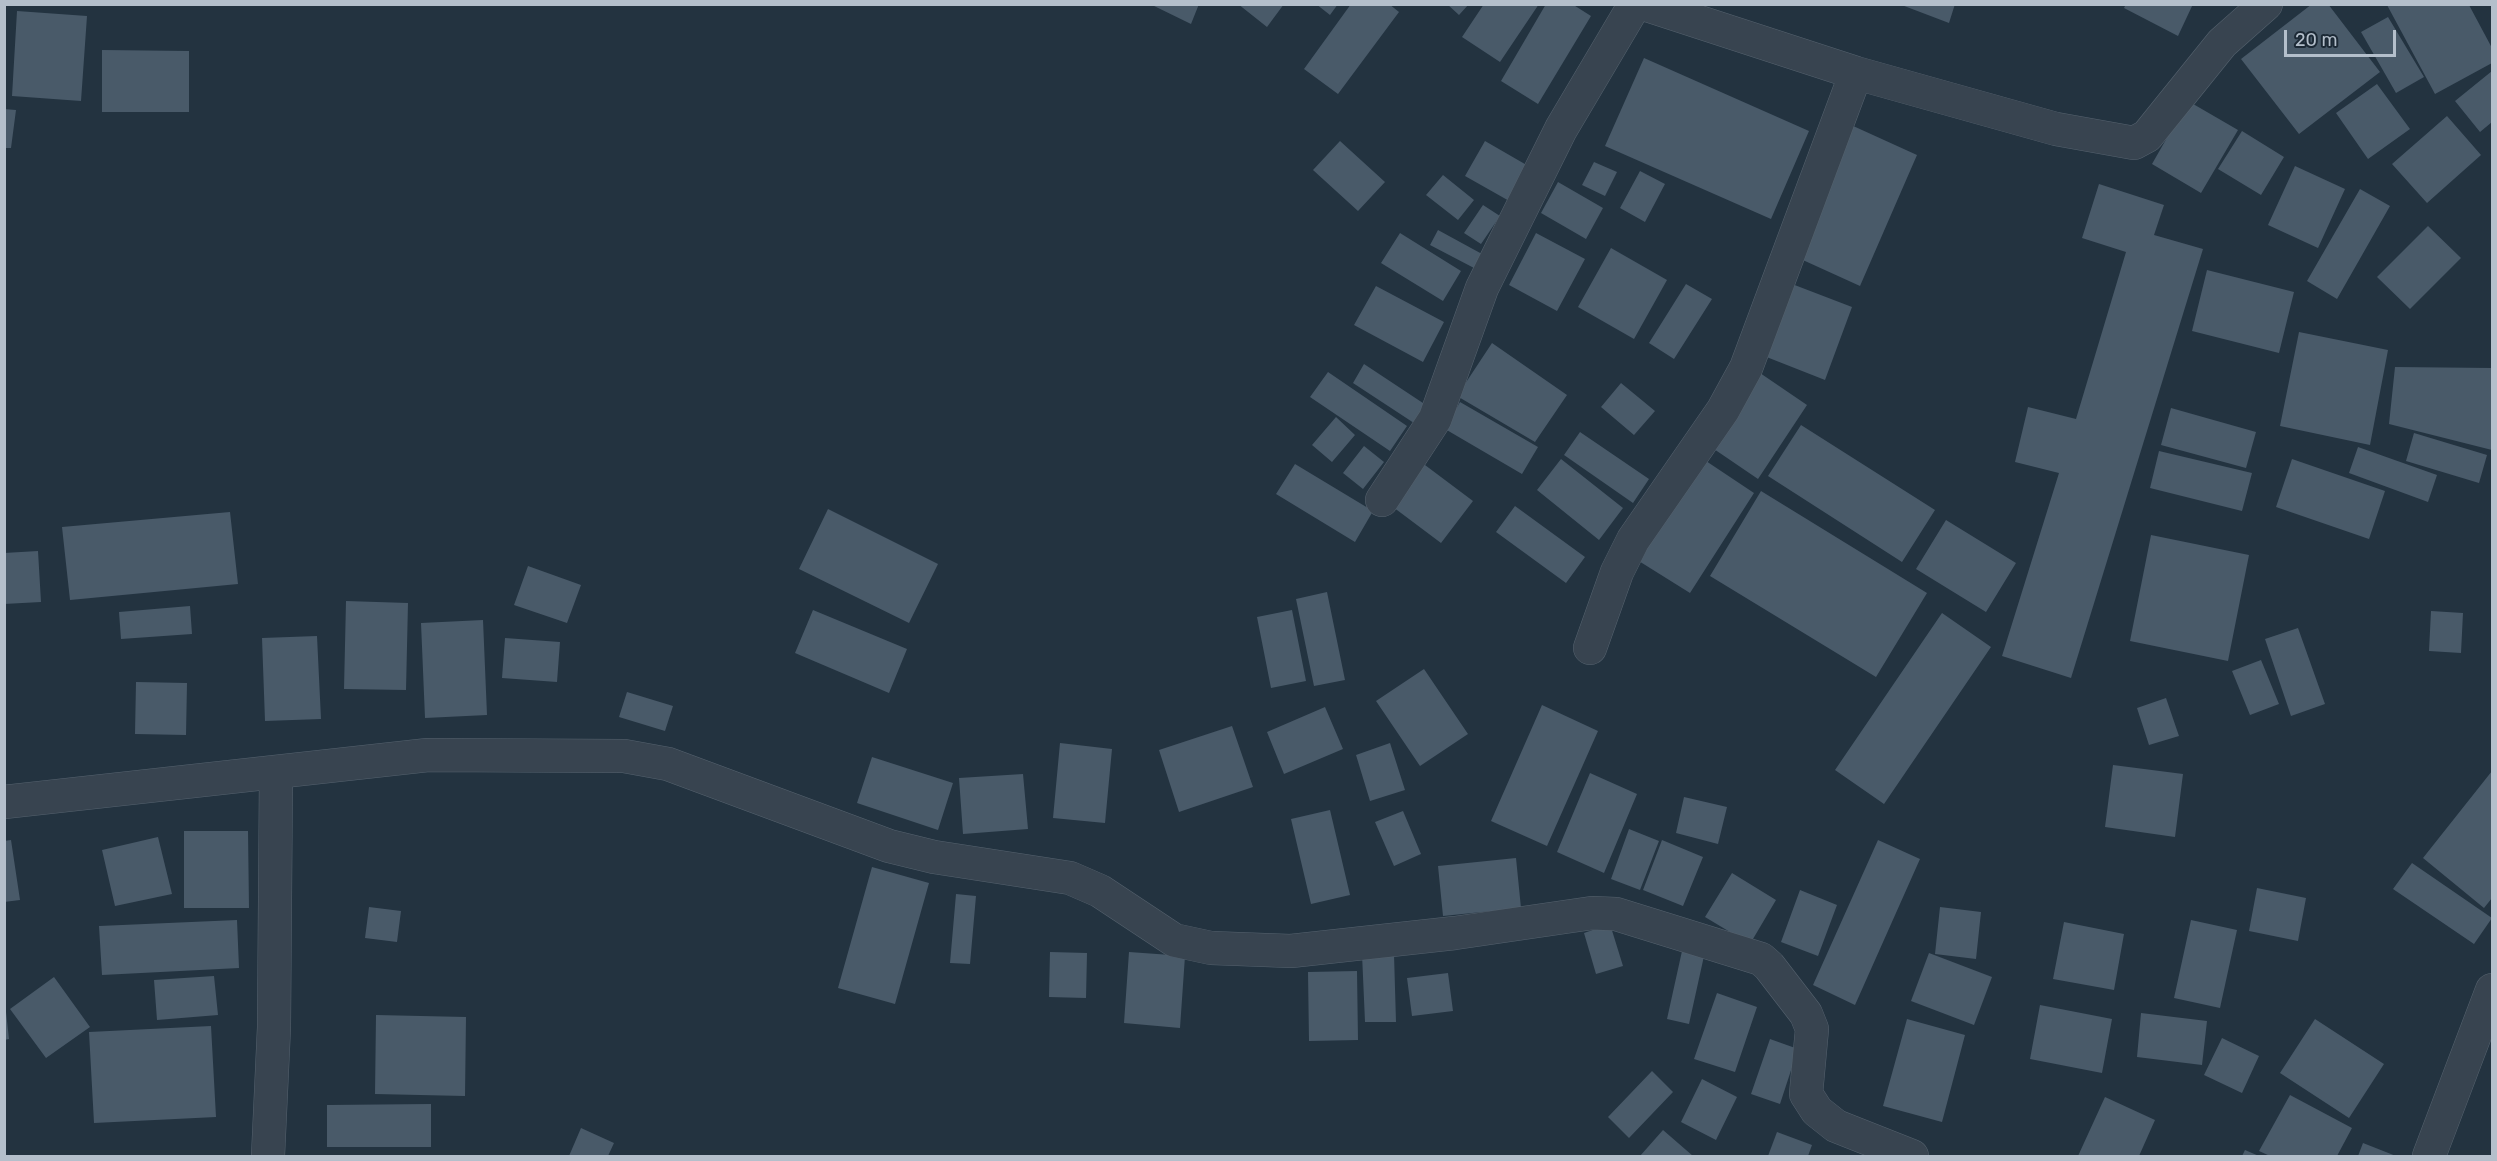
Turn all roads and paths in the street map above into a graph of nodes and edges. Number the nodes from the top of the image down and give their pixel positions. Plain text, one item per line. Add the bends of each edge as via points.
1 (1635, 4) edge
2 (1644, 4) edge
3 (2266, 4) edge
4 (1857, 73) junction
5 (1382, 500) dead end
6 (1590, 648) dead end
7 (276, 772) junction
8 (4, 802) edge
9 (2493, 990) edge
10 (268, 1156) edge
11 (1912, 1156) edge
12 (2429, 1156) edge

1 - 5 street via 1561,129 1482,288 1434,419
2 - 4 street
3 - 4 street via 2222,43 2147,136 2134,143 2056,129
4 - 6 street via 1746,368 1724,410 1633,540 1617,572
7 - 8 street
7 - 10 street via 274,1027
7 - 11 street via 428,755 624,756 668,764 889,846 1070,878 1100,891 1174,940 1211,948 1291,951 1592,913 1616,914 1761,959 1806,1014 1812,1029 1806,1094 1817,1111 1836,1126
9 - 12 street

